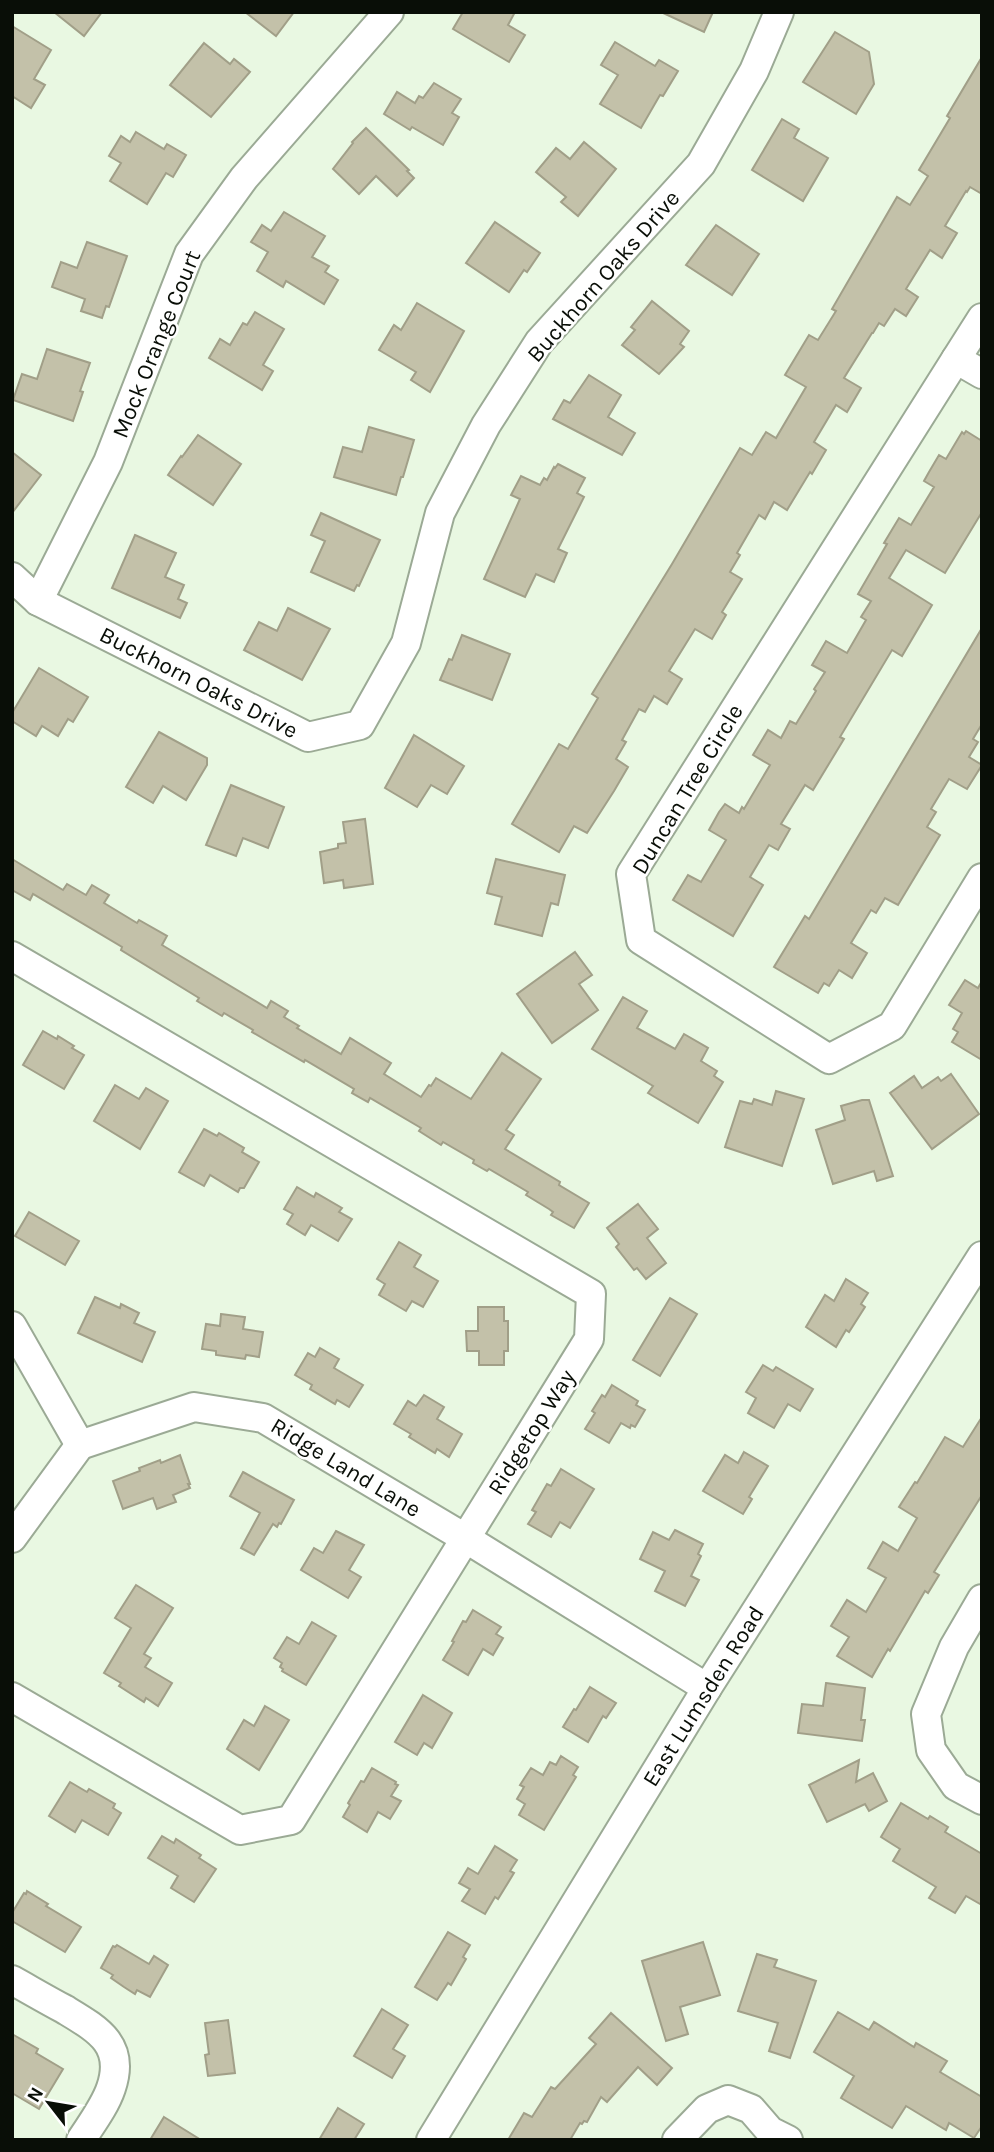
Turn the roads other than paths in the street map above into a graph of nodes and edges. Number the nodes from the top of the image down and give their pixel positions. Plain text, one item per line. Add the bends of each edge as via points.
1 (389, 12) edge
2 (779, 12) edge
3 (982, 318) edge
4 (956, 359) junction
5 (982, 374) edge
6 (12, 577) edge
7 (38, 601) junction
8 (982, 878) edge
9 (12, 956) edge
10 (982, 1256) edge
11 (12, 1326) edge
12 (80, 1445) junction
13 (12, 1538) edge
14 (465, 1538) junction
15 (982, 1599) edge
16 (707, 1688) junction
17 (12, 1697) edge
18 (982, 1800) edge
19 (12, 1980) edge
20 (82, 2140) edge
21 (431, 2140) edge
22 (677, 2140) edge
23 (788, 2140) edge

1 - 7 street, Mock Orange Court via 244,178 189,254 108,462
2 - 7 street, Buckhorn Oaks Drive via 754,71 701,164 539,342 486,425 439,513 406,643 360,724 308,737
3 - 4 street, Duncan Tree Circle
4 - 5 street
4 - 8 street, Duncan Tree Circle via 631,874 641,940 829,1059 892,1027
6 - 7 street, Buckhorn Oaks Drive
9 - 14 street, Ridgetop Way via 591,1294 589,1339
10 - 16 street, East Lumsden Road
11 - 12 street
12 - 13 street
12 - 14 street, Ridge Land Lane via 194,1407 263,1418
14 - 16 street, Ridge Land Lane
14 - 17 street, Ridgetop Way via 291,1820 240,1830
15 - 18 street via 954,1647 926,1714 932,1750 956,1786
16 - 21 street, East Lumsden Road
19 - 20 street via 94,2027 112,2048 112,2087
22 - 23 street via 707,2109 728,2100 751,2109 770,2131

